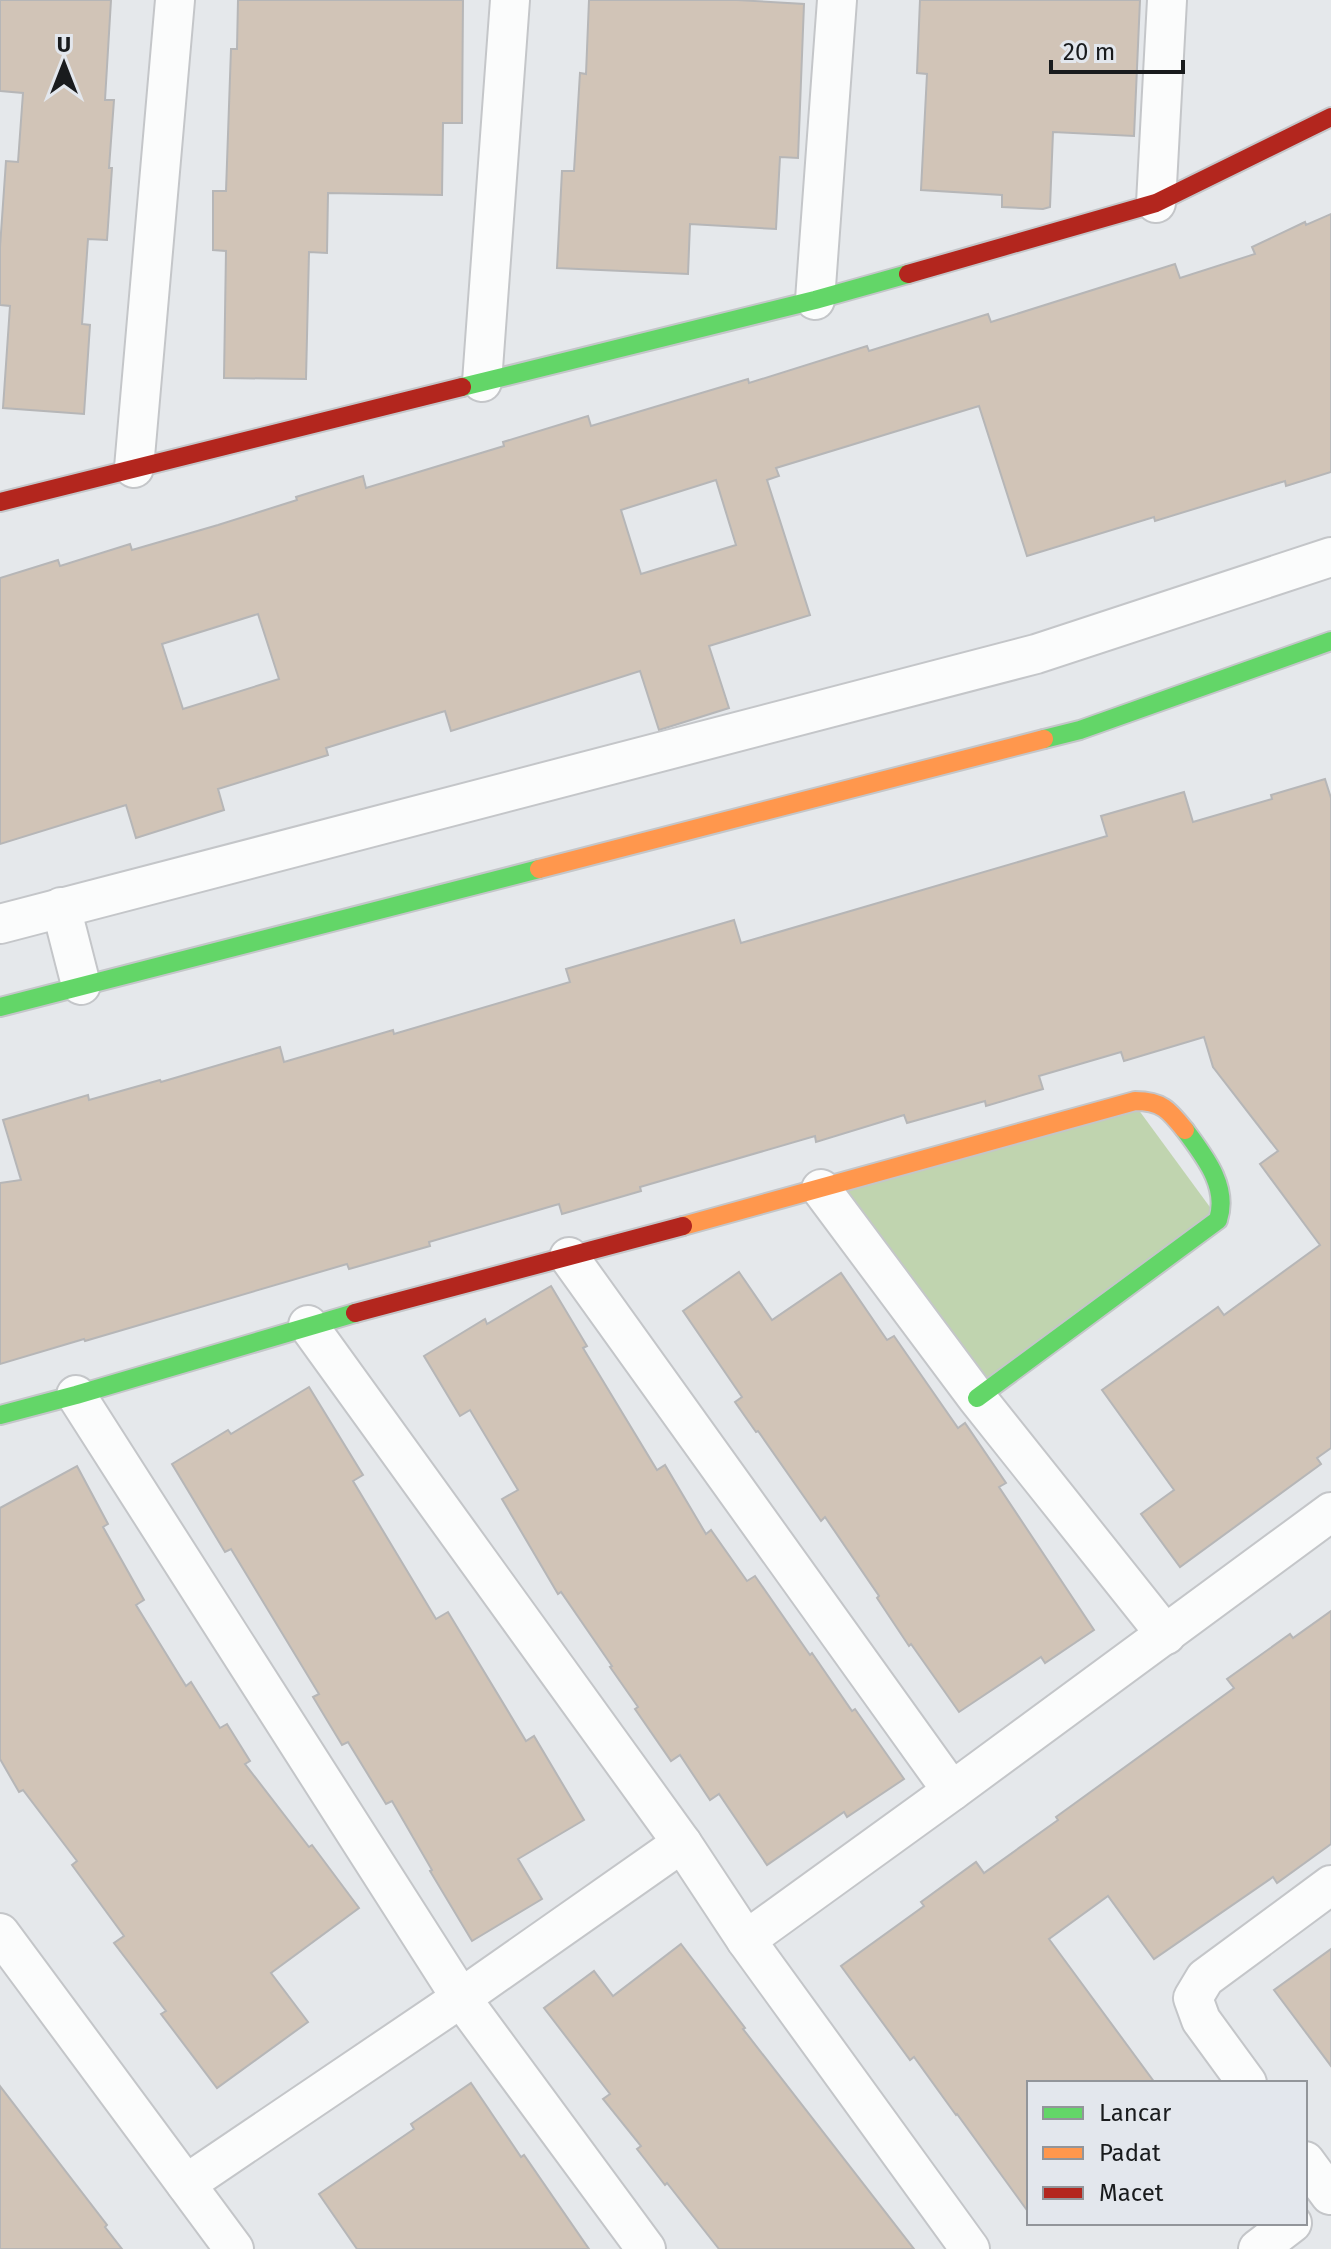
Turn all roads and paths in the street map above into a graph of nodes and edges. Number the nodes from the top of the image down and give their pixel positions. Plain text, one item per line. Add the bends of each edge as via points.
1 (175, 0) edge
2 (510, 0) edge
3 (837, 0) edge
4 (1167, 0) edge
5 (1331, 117) edge
6 (1156, 203) junction
7 (815, 300) junction
8 (482, 382) junction
9 (134, 468) junction
10 (0, 502) edge
11 (1331, 557) edge
12 (1331, 641) edge
13 (61, 907) junction
14 (0, 924) edge
15 (81, 985) junction
16 (0, 1007) edge
17 (821, 1189) junction
18 (569, 1257) junction
19 (308, 1325) junction
20 (76, 1395) junction
21 (977, 1398) junction
22 (0, 1415) edge
23 (1331, 1512) edge
24 (1166, 1635) junction
25 (952, 1791) junction
26 (682, 1843) junction
27 (1331, 1885) edge
28 (0, 1933) edge
29 (746, 1940) junction
30 (461, 1998) junction
31 (1246, 2081) edge
32 (1307, 2164) edge
33 (186, 2184) junction
34 (1331, 2194) edge
35 (1307, 2212) edge
36 (1289, 2225) edge
37 (234, 2249) edge
38 (646, 2249) edge
39 (970, 2249) edge
40 (1258, 2249) edge

1 - 9 street
2 - 8 street
3 - 7 street
4 - 6 street
5 - 6 street
6 - 7 street
7 - 8 street
8 - 9 street
9 - 10 street
11 - 13 street via 1036,654
12 - 15 street via 1080,730
13 - 14 street
13 - 15 street
15 - 16 street
17 - 18 street
17 - 21 street
17 - 21 street via 1135,1101 1163,1106 1191,1138 1220,1188 1223,1205 1218,1220
18 - 19 street
18 - 25 street
19 - 20 street
19 - 26 street
20 - 22 street
20 - 30 street
21 - 24 street
23 - 24 street
24 - 25 street
25 - 29 street
26 - 29 street
26 - 30 street
27 - 31 street via 1205,1978 1193,1998 1201,2020
28 - 33 street
29 - 39 street
30 - 33 street
30 - 38 street
32 - 34 street
33 - 37 street
34 - 35 street
36 - 40 street

